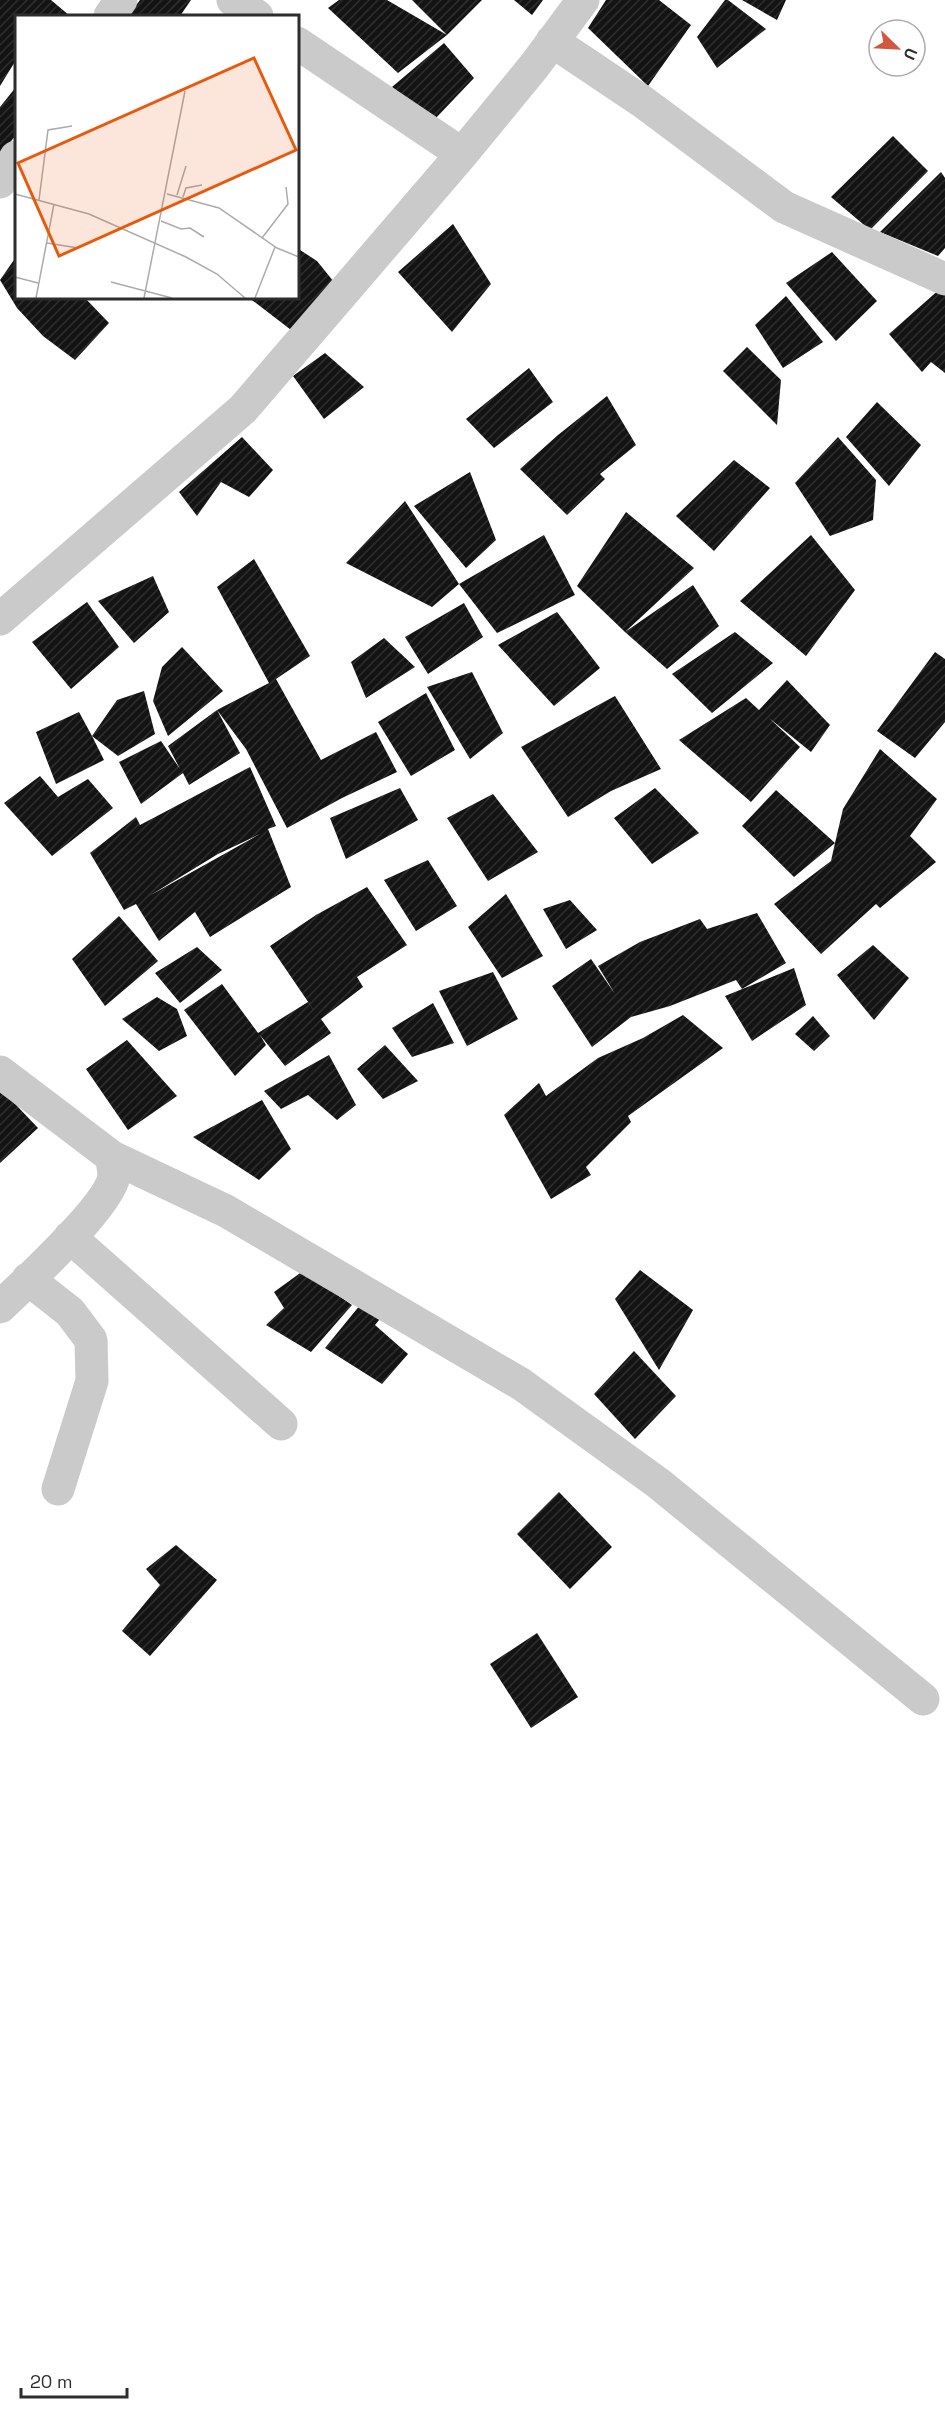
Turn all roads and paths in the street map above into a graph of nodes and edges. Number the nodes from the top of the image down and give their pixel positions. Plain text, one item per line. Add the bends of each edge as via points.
1 (121, 0) edge
2 (232, 0) edge
3 (583, 0) edge
4 (111, 15) edge
5 (255, 15) edge
6 (552, 41) junction
7 (298, 44) edge
8 (462, 154) junction
9 (15, 159) edge
10 (0, 182) edge
11 (945, 279) edge
12 (0, 620) edge
13 (0, 1072) edge
14 (112, 1157) junction
15 (70, 1237) junction
16 (28, 1279) junction
17 (0, 1307) edge
18 (281, 1424) dead end
19 (58, 1489) dead end
20 (923, 1699) dead end

1 - 4 street
2 - 5 street
3 - 6 street
6 - 8 street
6 - 11 street via 643,102 784,207
7 - 8 street
8 - 12 street via 243,410
9 - 10 street
13 - 14 street
14 - 15 street via 114,1177 104,1198
14 - 20 street via 226,1211 521,1384 658,1483
15 - 16 street
15 - 18 street
16 - 17 street
16 - 19 street via 70,1312 91,1340 92,1381

